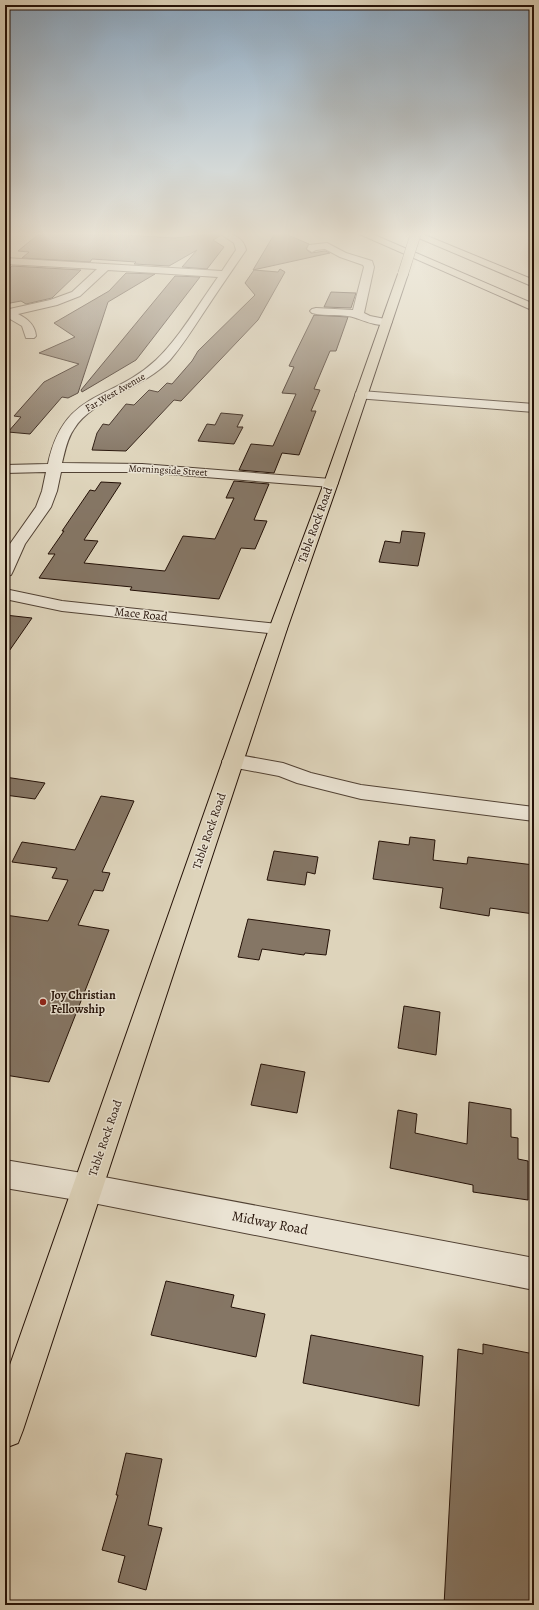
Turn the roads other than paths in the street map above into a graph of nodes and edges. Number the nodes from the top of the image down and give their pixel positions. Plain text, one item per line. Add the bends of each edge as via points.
1 (29, 308) edge
2 (202, 308) edge
3 (359, 308) edge
4 (391, 308) edge
5 (316, 311) dead end
6 (6, 313) edge
7 (358, 314) junction
8 (386, 322) junction
9 (30, 336) dead end
10 (361, 395) junction
11 (534, 408) edge
12 (55, 468) junction
13 (5, 469) edge
14 (331, 483) junction
15 (5, 572) edge
16 (5, 594) edge
17 (278, 629) junction
18 (233, 761) junction
19 (534, 814) edge
20 (5, 1174) edge
21 (88, 1188) junction
22 (534, 1274) edge
23 (5, 1430) edge

1 - 6 street
2 - 12 street, Far West Avenue via 164,360 148,373 98,400 76,417 62,438
3 - 7 street
4 - 8 main road, Table Rock Road, bridge
5 - 7 street
6 - 9 street via 28,324
7 - 8 street via 367,319
8 - 10 main road, Table Rock Road
10 - 11 street
10 - 14 main road, Table Rock Road
12 - 13 street, Morningside Street
12 - 14 street, Morningside Street via 179,470
12 - 15 street, Far West Avenue via 46,501 38,517 16,545
14 - 17 main road, Table Rock Road
16 - 17 street, Mace Road via 62,606
17 - 18 main road, Table Rock Road
18 - 19 street via 283,770 361,792
18 - 21 main road, Table Rock Road
20 - 21 street, Midway Road
21 - 22 street, Midway Road
21 - 23 main road, Table Rock Road

